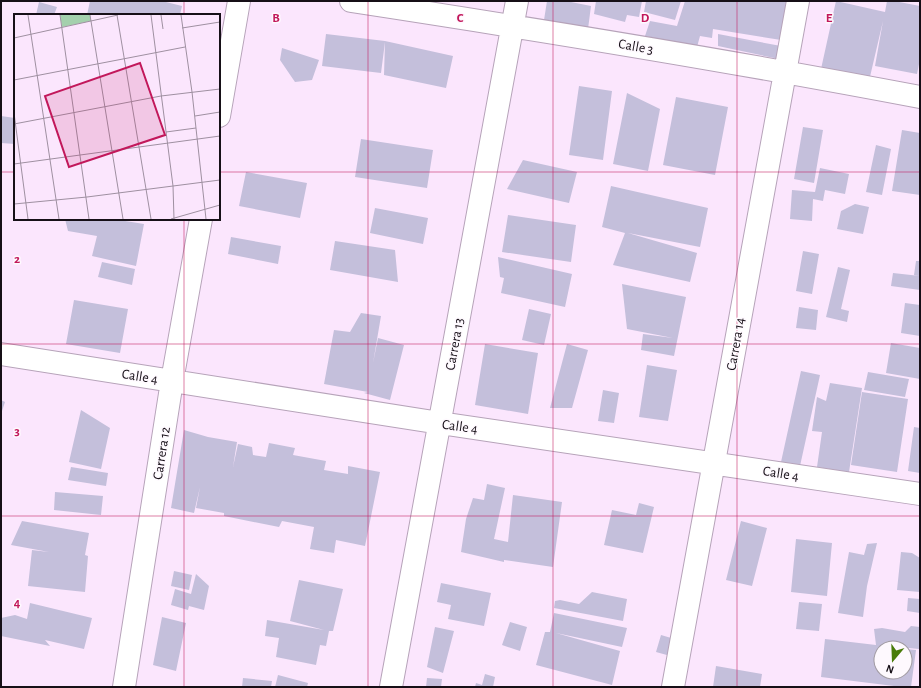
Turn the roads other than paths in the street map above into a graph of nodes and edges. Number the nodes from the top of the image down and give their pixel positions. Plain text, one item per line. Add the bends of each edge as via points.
1 (239, 1) edge
2 (351, 1) edge
3 (517, 1) edge
4 (798, 1) edge
5 (513, 26) junction
6 (785, 72) junction
7 (920, 97) edge
8 (220, 110) edge
9 (201, 220) edge
10 (1, 354) edge
11 (172, 381) junction
12 (440, 423) junction
13 (714, 463) junction
14 (920, 494) edge
15 (124, 687) edge
16 (391, 687) edge
17 (673, 687) edge

1 - 8 street
2 - 5 street, Calle 3
3 - 5 street, Carrera 13
4 - 6 street, Carrera 14
5 - 6 street, Calle 3
5 - 12 street, Carrera 13
6 - 7 street, Calle 3
6 - 13 street, Carrera 14
9 - 11 street, Carrera 12
10 - 11 street, Calle 4
11 - 12 street, Calle 4
11 - 15 street, Carrera 12
12 - 13 street, Calle 4
12 - 16 street, Carrera 13
13 - 14 street, Calle 4
13 - 17 street, Carrera 14

